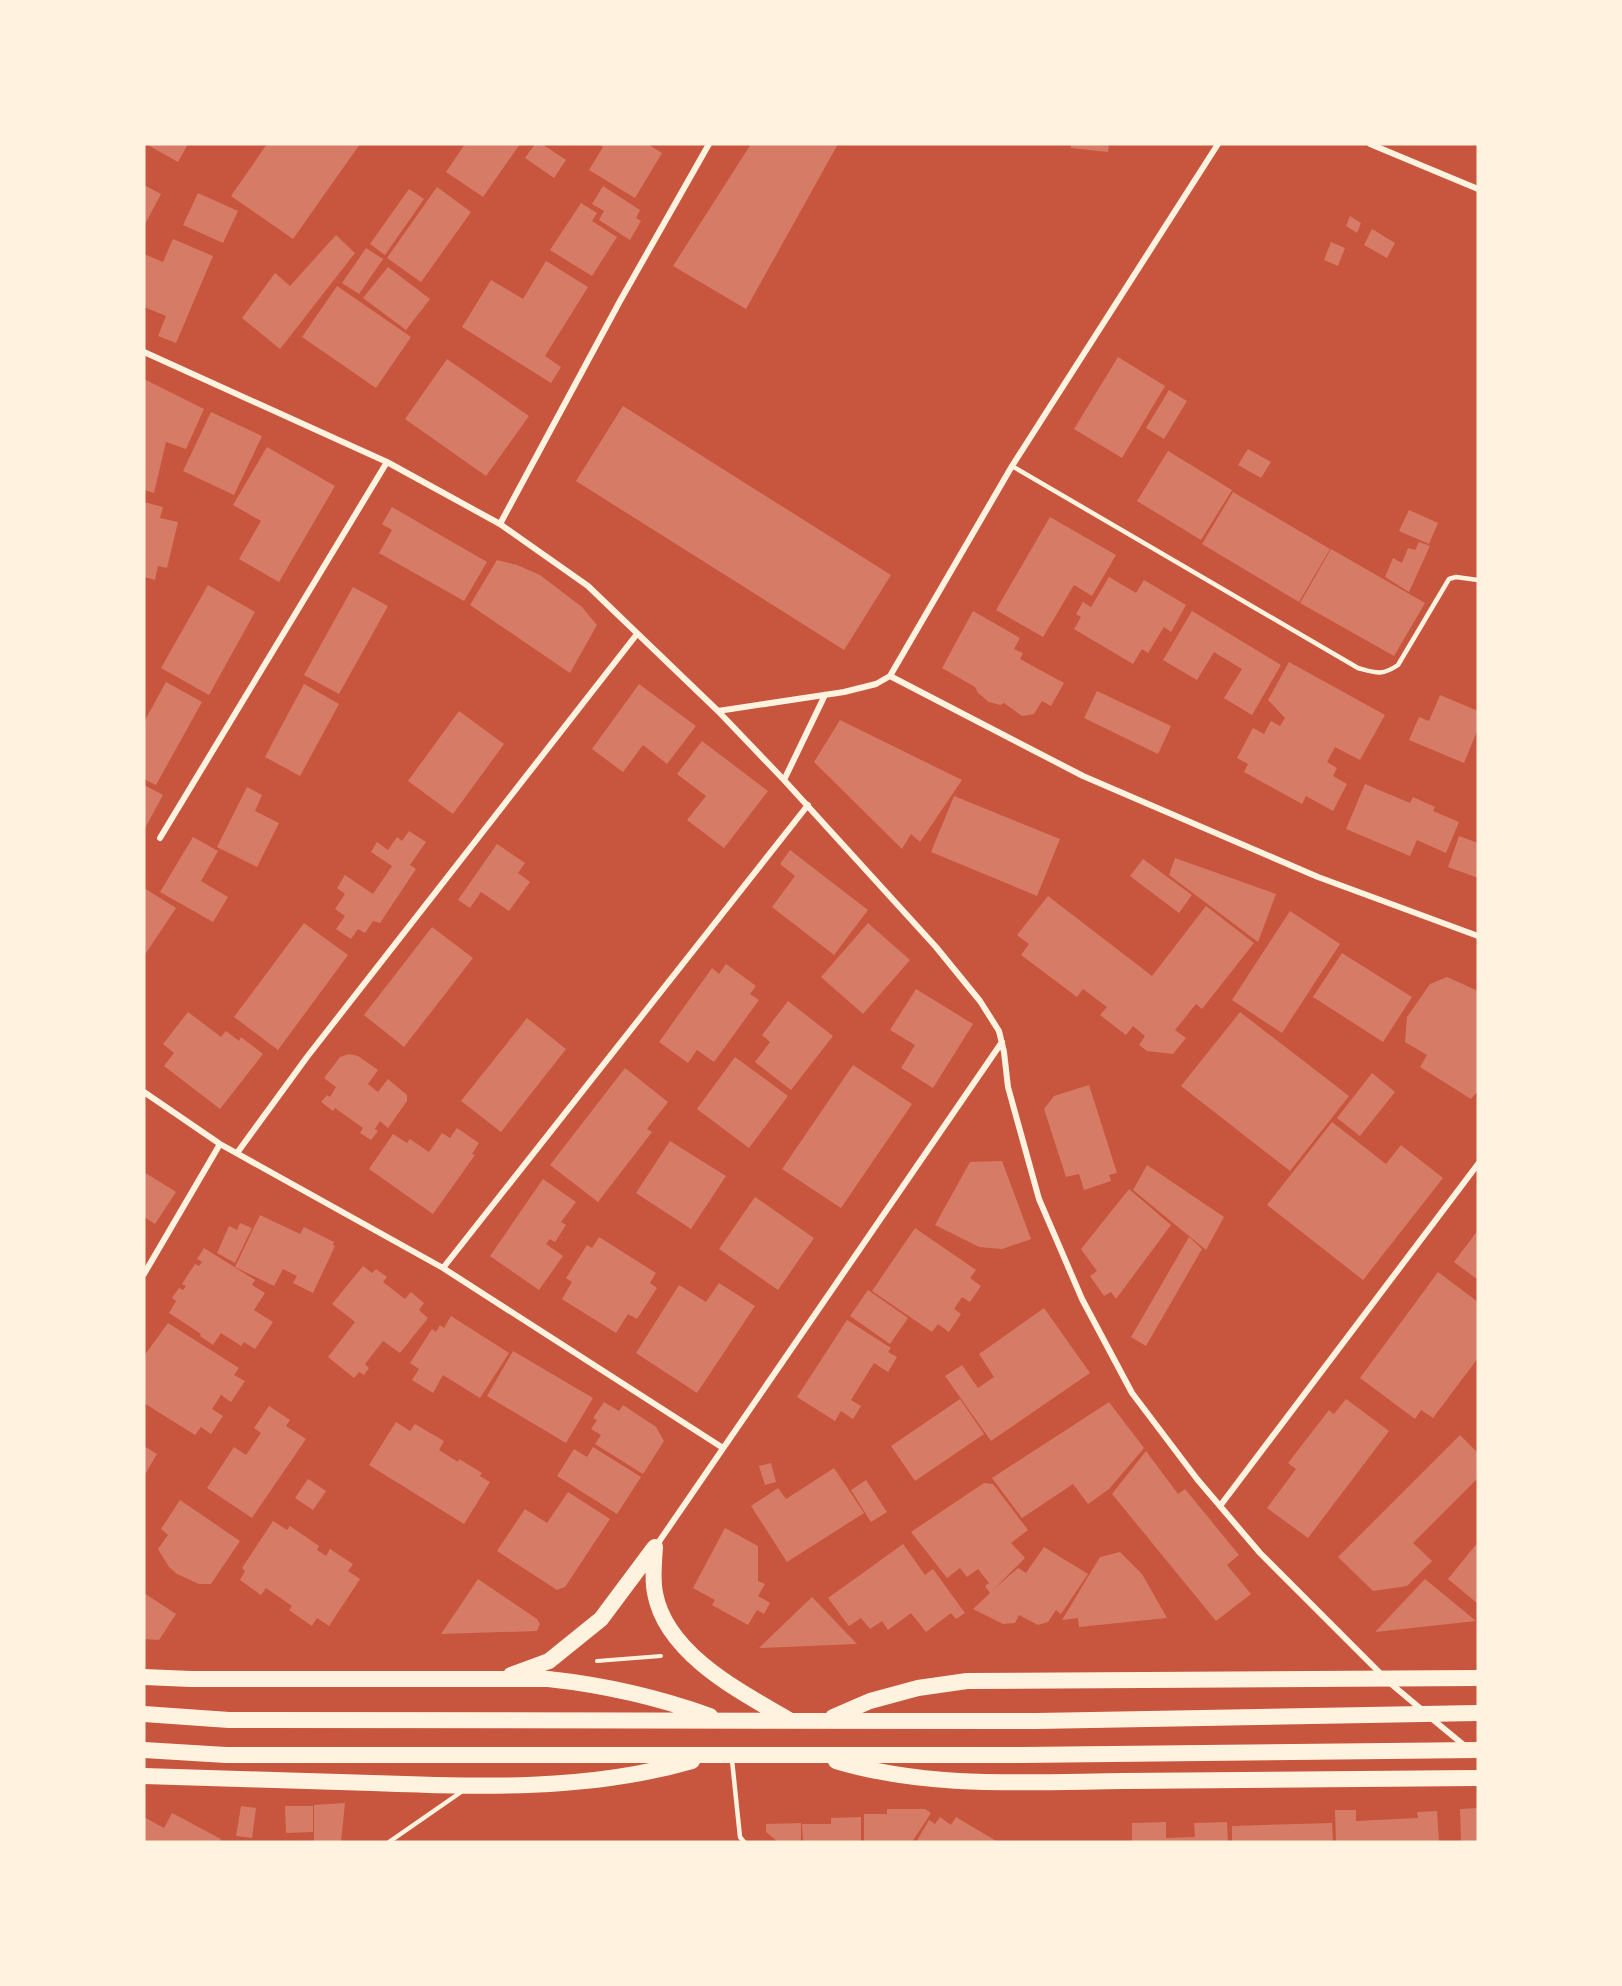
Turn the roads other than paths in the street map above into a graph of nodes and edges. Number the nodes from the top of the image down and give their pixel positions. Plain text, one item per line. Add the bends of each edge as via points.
1 (710, 144) edge
2 (1218, 144) edge
3 (1370, 144) edge
4 (1478, 189) edge
5 (144, 352) edge
6 (387, 462) junction
7 (1012, 466) junction
8 (500, 524) junction
9 (1478, 580) edge
10 (637, 634) junction
11 (890, 676) junction
12 (825, 695) junction
13 (718, 711) junction
14 (784, 780) junction
15 (808, 805) junction
16 (160, 838) dead end
17 (1478, 936) edge
18 (1002, 1042) junction
19 (144, 1092) edge
20 (220, 1144) junction
21 (237, 1153) junction
22 (1478, 1164) edge
23 (443, 1268) junction
24 (144, 1274) edge
25 (723, 1448) junction
26 (1220, 1506) junction
27 (655, 1547) junction
28 (144, 1677) edge
29 (503, 1678) junction
30 (1478, 1678) edge
31 (1386, 1679) junction
32 (1478, 1713) edge
33 (144, 1714) edge
34 (722, 1720) junction
35 (790, 1720) junction
36 (825, 1720) junction
37 (144, 1750) edge
38 (1478, 1750) edge
39 (710, 1755) junction
40 (731, 1755) junction
41 (818, 1756) junction
42 (1478, 1758) edge
43 (144, 1776) edge
44 (1478, 1778) edge
45 (469, 1787) junction
46 (389, 1842) edge
47 (744, 1842) edge

1 - 8 street
2 - 7 street
3 - 4 street
5 - 6 street
6 - 8 street
6 - 16 street
7 - 9 lane via 1358,668 1379,674 1398,665 1449,579
7 - 11 street
8 - 10 street via 588,586
10 - 13 street
10 - 21 street via 307,1057
11 - 12 street via 862,688
11 - 17 street via 1083,776 1318,877
12 - 13 street
12 - 14 street
13 - 14 street
14 - 15 street
15 - 18 street via 936,947 980,1001
15 - 23 street
18 - 25 street
18 - 26 street via 1008,1087 1039,1199 1082,1299 1132,1393
19 - 20 street
20 - 21 street
20 - 24 street
21 - 23 street
22 - 26 street
23 - 25 street
25 - 27 street
26 - 31 street via 1260,1553
27 - 29 highway via 601,1619 575,1642 549,1660
27 - 35 highway via 655,1594 667,1623 683,1645 720,1678
28 - 29 highway
29 - 34 highway via 593,1684 637,1693
30 - 31 highway
31 - 36 highway via 967,1681 918,1688 870,1701
31 - 42 street
32 - 36 highway via 1036,1721
33 - 34 highway via 229,1720
34 - 35 highway
35 - 36 highway
37 - 39 highway via 226,1755
38 - 41 highway
39 - 40 highway
39 - 45 highway via 628,1777
40 - 41 highway
40 - 47 lane via 740,1837
41 - 44 highway via 902,1777 945,1780
43 - 45 highway
45 - 46 lane

